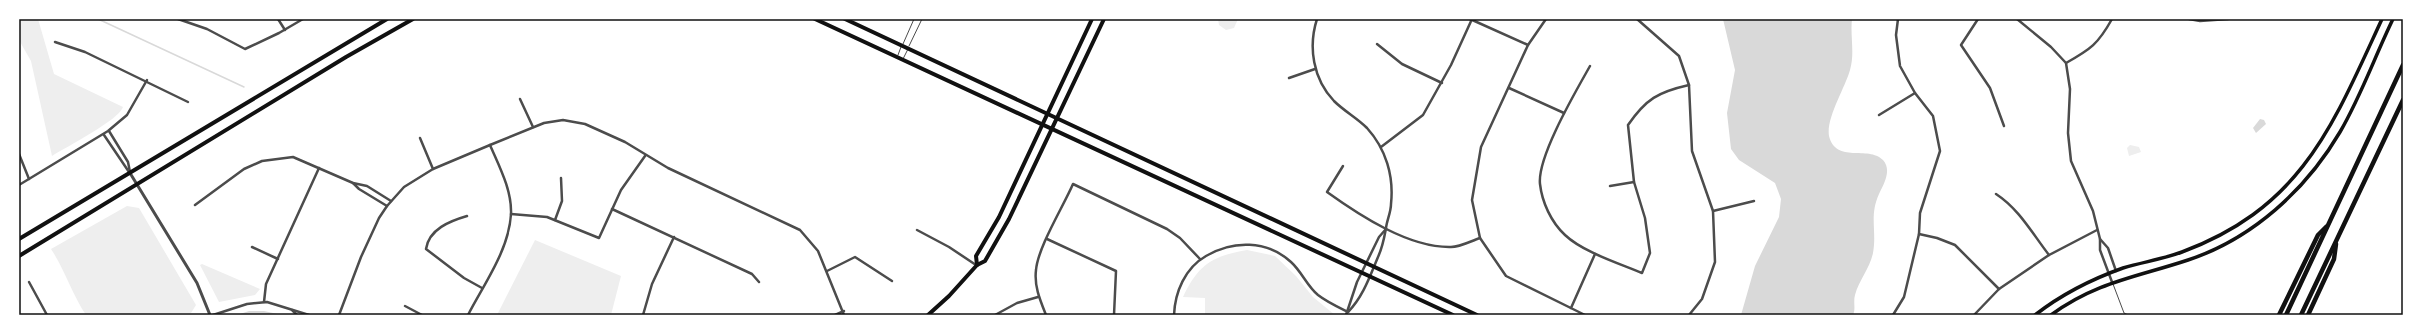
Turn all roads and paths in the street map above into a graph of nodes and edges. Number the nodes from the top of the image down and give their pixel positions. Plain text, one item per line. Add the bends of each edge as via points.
1 (178, 19) edge
2 (278, 19) edge
3 (303, 19) edge
4 (387, 19) edge
5 (413, 19) edge
6 (815, 19) edge
7 (845, 19) edge
8 (914, 19) edge
9 (922, 19) edge
10 (1092, 19) edge
11 (1104, 19) edge
12 (1317, 19) edge
13 (1471, 19) edge
14 (1546, 19) edge
15 (1637, 19) edge
16 (1898, 19) edge
17 (1978, 19) edge
18 (2017, 19) edge
19 (2112, 19) edge
20 (2189, 19) edge
21 (2228, 19) edge
22 (2382, 19) edge
23 (2393, 19) edge
24 (285, 30) junction
25 (55, 42) dead end
26 (1377, 44) dead end
27 (1528, 45) junction
28 (902, 46) junction
29 (908, 49) junction
30 (897, 57) junction
31 (903, 60) junction
32 (2066, 63) junction
33 (2403, 65) edge
34 (1590, 66) dead end
35 (1315, 69) junction
36 (1289, 78) dead end
37 (147, 80) junction
38 (1442, 83) junction
39 (1689, 85) junction
40 (1509, 88) junction
41 (1915, 93) junction
42 (520, 99) dead end
43 (2403, 100) edge
44 (188, 102) dead end
45 (1047, 113) junction
46 (1564, 113) junction
47 (1879, 116) dead end
48 (1057, 118) junction
49 (1042, 124) junction
50 (2004, 126) dead end
51 (532, 127) junction
52 (1052, 128) junction
53 (108, 131) junction
54 (104, 135) junction
55 (420, 138) dead end
56 (490, 144) junction
57 (1381, 147) junction
58 (19, 154) edge
59 (645, 156) junction
60 (1343, 166) dead end
61 (319, 168) junction
62 (433, 169) junction
63 (130, 173) junction
64 (561, 178) dead end
65 (29, 179) junction
66 (1634, 182) junction
67 (353, 183) junction
68 (19, 185) edge
69 (137, 186) junction
70 (1610, 186) dead end
71 (1996, 194) dead end
72 (391, 201) junction
73 (1754, 201) dead end
74 (194, 204) dead end
75 (386, 206) junction
76 (612, 209) junction
77 (1713, 211) junction
78 (511, 214) junction
79 (467, 216) dead end
80 (555, 220) junction
81 (2329, 225) junction
82 (1386, 228) junction
83 (916, 230) dead end
84 (2097, 230) junction
85 (1919, 234) junction
86 (674, 237) junction
87 (1480, 238) junction
88 (19, 239) edge
89 (1047, 239) junction
90 (2100, 239) junction
91 (2337, 239) junction
92 (252, 247) dead end
93 (1596, 254) junction
94 (2049, 255) junction
95 (19, 256) edge
96 (278, 259) junction
97 (1200, 259) junction
98 (1366, 263) junction
99 (977, 265) junction
100 (1374, 267) junction
101 (827, 270) junction
102 (2116, 271) junction
103 (1362, 273) junction
104 (2109, 273) junction
105 (1369, 276) junction
106 (892, 281) dead end
107 (29, 282) dead end
108 (759, 282) dead end
109 (2112, 282) junction
110 (482, 288) junction
111 (1999, 289) junction
112 (1038, 297) junction
113 (264, 302) junction
114 (405, 306) dead end
115 (1571, 308) junction
116 (291, 310) junction
117 (844, 313) edge
118 (1347, 313) edge
119 (47, 315) edge
120 (211, 315) edge
121 (297, 315) edge
122 (309, 315) edge
123 (339, 315) edge
124 (422, 315) edge
125 (468, 315) edge
126 (643, 315) edge
127 (835, 315) edge
128 (847, 315) edge
129 (928, 315) edge
130 (995, 315) edge
131 (1046, 315) edge
132 (1114, 315) edge
133 (1174, 315) edge
134 (1453, 315) edge
135 (1477, 315) edge
136 (1585, 315) edge
137 (1689, 315) edge
138 (1893, 315) edge
139 (1974, 315) edge
140 (2035, 315) edge
141 (2051, 315) edge
142 (2128, 315) edge
143 (2280, 315) edge
144 (2286, 315) edge
145 (2301, 315) edge
146 (2308, 315) edge

1 - 24 street via 207,29 245,49
2 - 24 street
3 - 24 street
4 - 63 main road
5 - 69 main road via 346,57
6 - 30 main road
7 - 28 main road
8 - 28 lane
9 - 29 lane
10 - 45 main road
11 - 48 main road
12 - 35 street via 1312,48
13 - 27 street
13 - 38 street
14 - 27 street
15 - 39 street via 1679,56
16 - 41 street via 1896,34 1900,66
17 - 50 street via 1961,45 1990,88
18 - 32 street
19 - 32 street via 2101,39 2090,49
20 - 21 street
22 - 102 main road via 2329,130 2289,184 2248,218 2215,238 2175,254
23 - 109 main road via 2341,130 2312,172 2288,199 2252,227 2212,251
25 - 37 street via 85,52
26 - 38 street via 1402,64
27 - 40 street
28 - 29 main road
28 - 30 lane
29 - 31 lane
29 - 45 main road
30 - 31 main road
31 - 49 main road
32 - 84 street via 2070,89 2068,133 2071,161 2093,212
33 - 81 highway
34 - 46 street
35 - 36 street
35 - 57 street via 1324,89 1334,101 1367,128
37 - 44 street
37 - 53 street via 127,115
38 - 57 street via 1424,115
39 - 66 street via 1666,90 1649,99 1628,125
39 - 77 street via 1692,151
40 - 46 street
40 - 87 street via 1481,147 1472,200
41 - 47 street
41 - 85 street via 1933,116 1940,151 1920,212
42 - 51 street
43 - 91 highway
45 - 48 main road
45 - 49 main road
46 - 93 street via 1546,155 1540,182 1546,209 1565,235
48 - 52 main road
48 - 98 main road
49 - 52 main road
49 - 99 main road via 999,217 976,256
51 - 56 street
51 - 59 street via 555,120 578,122 625,142
52 - 99 main road via 1004,230 985,262
52 - 103 main road
53 - 54 street
53 - 63 street via 128,162
54 - 63 street
54 - 65 street
55 - 62 street
56 - 62 street
56 - 78 street via 506,185
57 - 82 street via 1392,183
58 - 65 street
59 - 76 street via 621,190
59 - 101 street via 800,230 818,251
60 - 82 street via 1327,192
61 - 67 street
61 - 74 street via 293,157 262,161 244,169
61 - 96 street
62 - 72 street via 412,182
63 - 69 street
63 - 88 main road
64 - 80 street via 562,201
65 - 68 street
66 - 70 street
66 - 93 street via 1645,218 1650,253 1642,273
67 - 72 street via 367,186
67 - 75 street via 359,190
69 - 95 main road
69 - 120 street via 197,283
71 - 94 street via 2008,202 2023,219
72 - 75 street
73 - 77 street
75 - 123 street via 361,257
76 - 80 street via 599,238
76 - 86 street
77 - 137 street via 1715,262 1702,299
78 - 80 street via 538,215
78 - 110 street via 505,243
79 - 110 street via 448,221 430,239 426,249 464,278
81 - 143 highway via 2318,235
81 - 144 highway
82 - 87 street via 1426,244 1452,247
82 - 98 street
82 - 100 street via 1385,241
83 - 99 street
84 - 90 street
84 - 94 street
85 - 111 street via 1955,245
85 - 138 street via 1904,297
86 - 108 street via 752,274
86 - 126 street via 652,284
87 - 115 street via 1506,276
89 - 97 street via 1073,184 1167,229 1180,238
89 - 112 street via 1036,269
89 - 132 street via 1116,271
90 - 102 street via 2108,248
90 - 104 street via 2100,250
91 - 145 highway
91 - 146 highway via 2334,259
92 - 96 street
93 - 115 street
94 - 111 street
96 - 113 street via 266,284
97 - 118 street via 1216,250 1246,244 1273,250 1292,262 1319,296
97 - 133 street via 1177,292
98 - 100 main road
98 - 103 street
99 - 129 main road
100 - 105 street
100 - 135 main road
101 - 106 street via 855,257
101 - 117 street
102 - 104 main road
103 - 105 main road
103 - 118 street
104 - 109 street
104 - 140 main road via 2074,290
105 - 118 street via 1357,303
105 - 134 main road
107 - 119 street
109 - 141 main road via 2095,288
109 - 142 lane via 2124,313
110 - 125 street
111 - 139 street
112 - 130 street via 1017,303
112 - 131 street
113 - 116 street
113 - 120 street via 247,304
114 - 124 street
115 - 136 street
116 - 121 street
116 - 122 street
117 - 127 street
117 - 128 street

